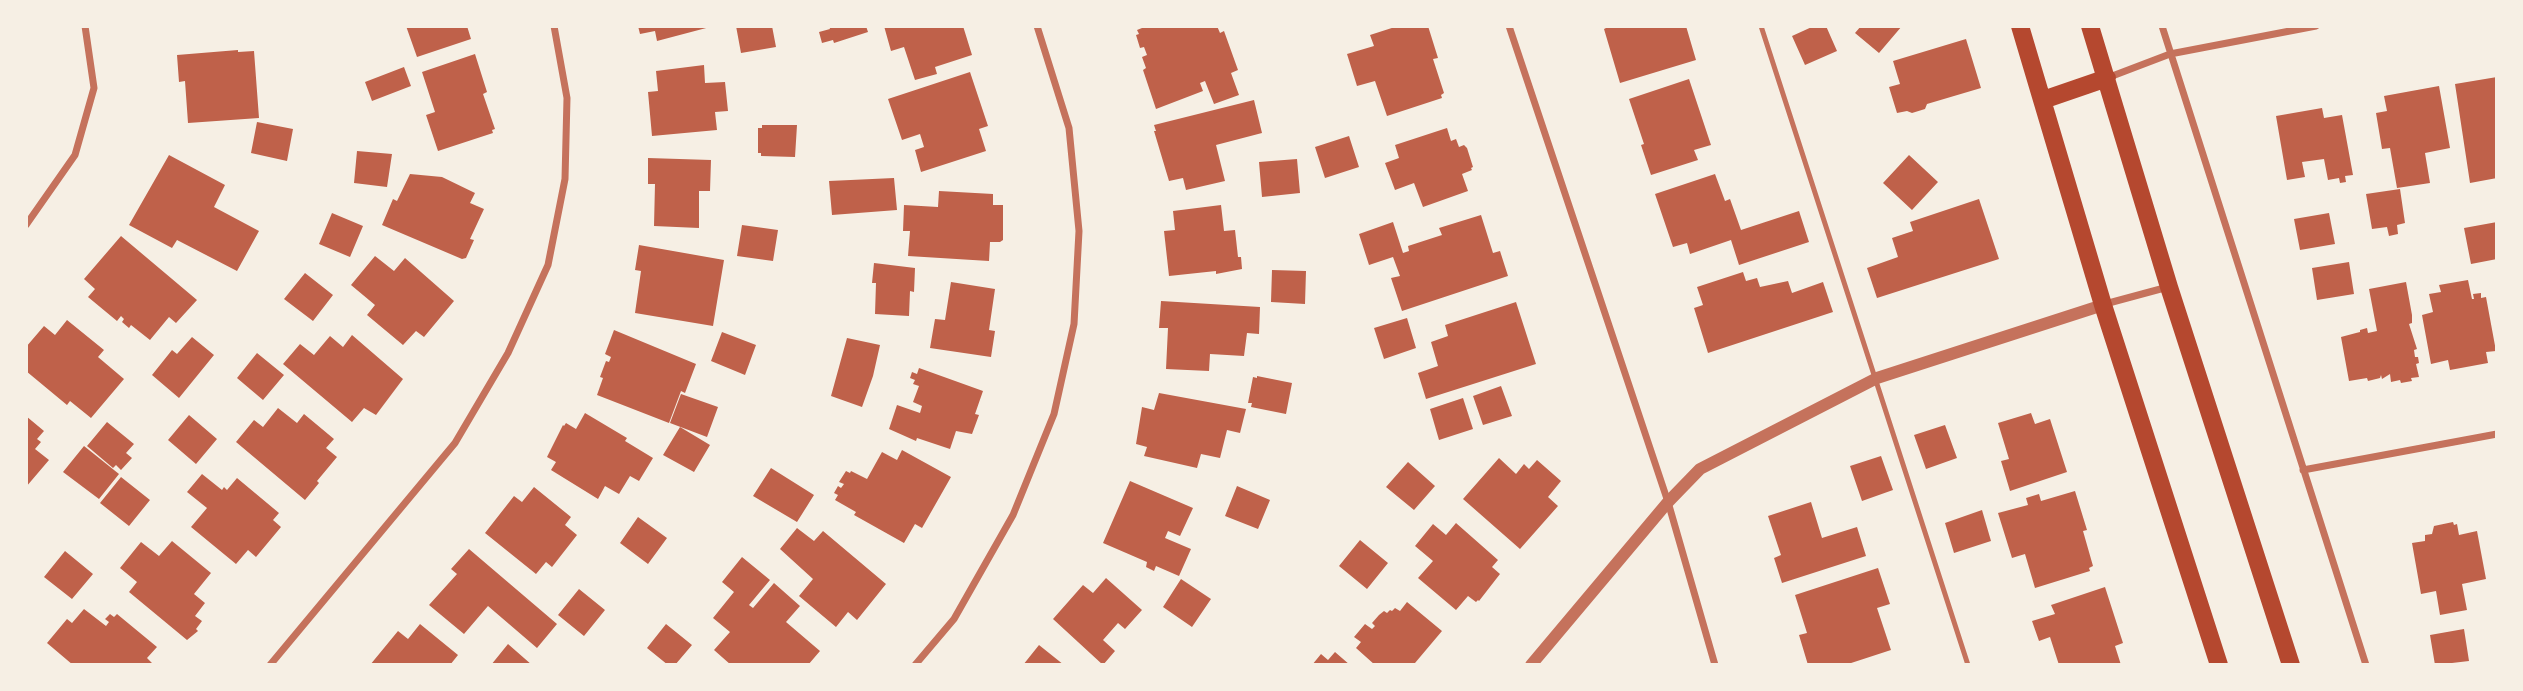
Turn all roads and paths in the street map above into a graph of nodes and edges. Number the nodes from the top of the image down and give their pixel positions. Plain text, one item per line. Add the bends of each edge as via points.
1 (85, 26) edge
2 (554, 26) edge
3 (1037, 26) edge
4 (1509, 26) edge
5 (1761, 26) edge
6 (2020, 26) edge
7 (2090, 26) edge
8 (2162, 26) edge
9 (2316, 26) edge
10 (2170, 54) junction
11 (2108, 78) junction
12 (2043, 100) junction
13 (26, 225) edge
14 (2169, 287) junction
15 (2104, 305) junction
16 (1877, 378) junction
17 (2497, 434) edge
18 (2303, 470) junction
19 (1668, 502) junction
20 (270, 665) edge
21 (915, 665) edge
22 (1531, 665) edge
23 (1715, 665) edge
24 (1968, 665) edge
25 (2219, 665) edge
26 (2291, 665) edge
27 (2366, 665) edge

1 - 13 street via 94,88 75,155
2 - 20 street via 567,98 565,179 548,265 508,353 456,443
3 - 21 street via 1069,128 1079,231 1073,324 1054,414 1013,515 954,619
4 - 19 street
5 - 16 lane
6 - 12 main road
7 - 11 main road
8 - 10 street
9 - 10 street
10 - 11 street
10 - 18 street
11 - 12 main road
11 - 14 main road
12 - 15 main road
14 - 15 street
14 - 26 main road
15 - 16 street
15 - 25 main road
16 - 19 street via 1700,469
16 - 24 lane
17 - 18 street
18 - 27 street
19 - 22 street
19 - 23 street

